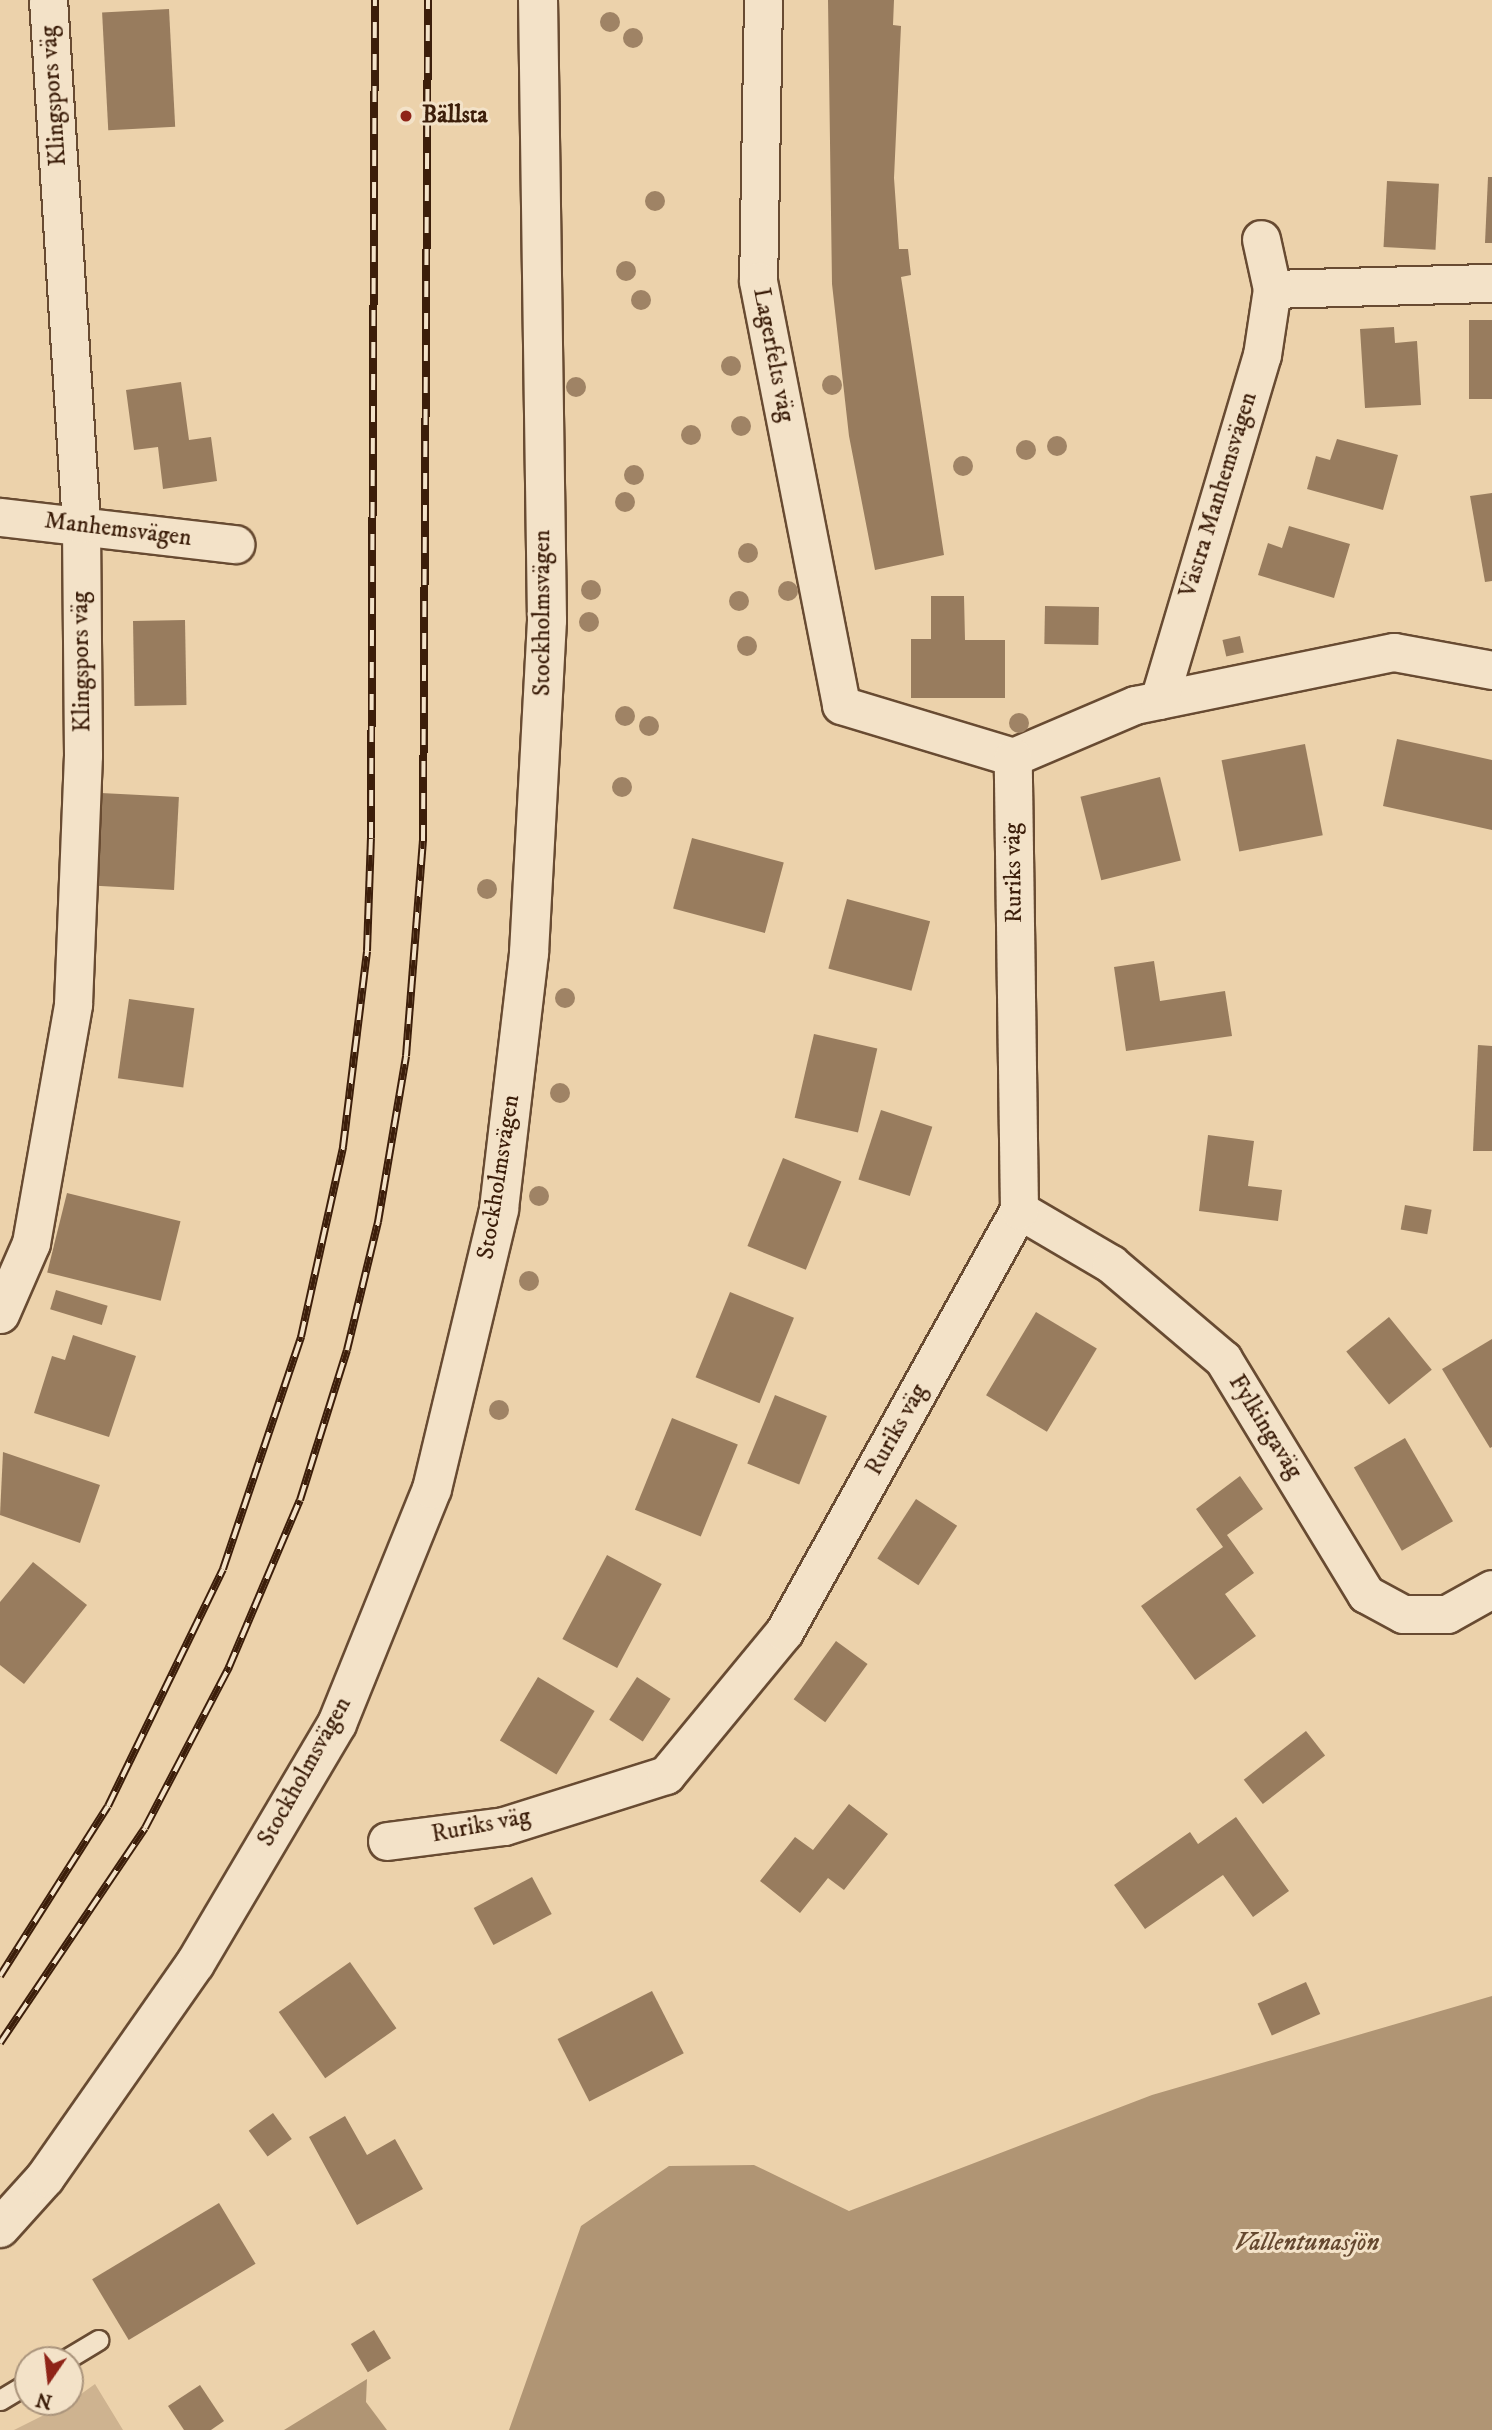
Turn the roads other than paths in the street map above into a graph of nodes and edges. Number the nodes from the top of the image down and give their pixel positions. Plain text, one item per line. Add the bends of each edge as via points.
1 (48, 0) edge
2 (538, 0) edge
3 (763, 0) edge
4 (1261, 239) dead end
5 (1492, 283) edge
6 (1272, 289) junction
7 (0, 517) edge
8 (81, 524) junction
9 (235, 544) dead end
10 (1492, 670) edge
11 (1159, 701) junction
12 (1013, 757) junction
13 (1018, 1210) junction
14 (0, 1314) edge
15 (1492, 1589) edge
16 (387, 1841) dead end
17 (0, 2228) edge
18 (98, 2340) dead end
19 (84, 2348) edge

1 - 8 street, Klingspors väg
2 - 17 main road, Stockholmsvägen via 547,620 529,953 499,1209 432,1489 337,1724 195,1964 45,2178
3 - 12 street, Lagerfelts väg via 758,281 841,705
4 - 6 street, Västra Manhemsvägen
5 - 6 street
6 - 11 street, Västra Manhemsvägen via 1262,355
7 - 8 street, Manhemsvägen
8 - 9 street, Manhemsvägen
8 - 14 street, Klingspors väg via 83,755 73,1004 32,1243
10 - 11 street via 1394,652
11 - 12 street
12 - 13 street, Ruriks väg
13 - 15 street, Fylkingaväg via 1111,1264 1223,1359 1366,1594 1403,1615 1447,1614
13 - 16 street, Ruriks väg via 784,1632 666,1775 504,1826
18 - 19 lane

